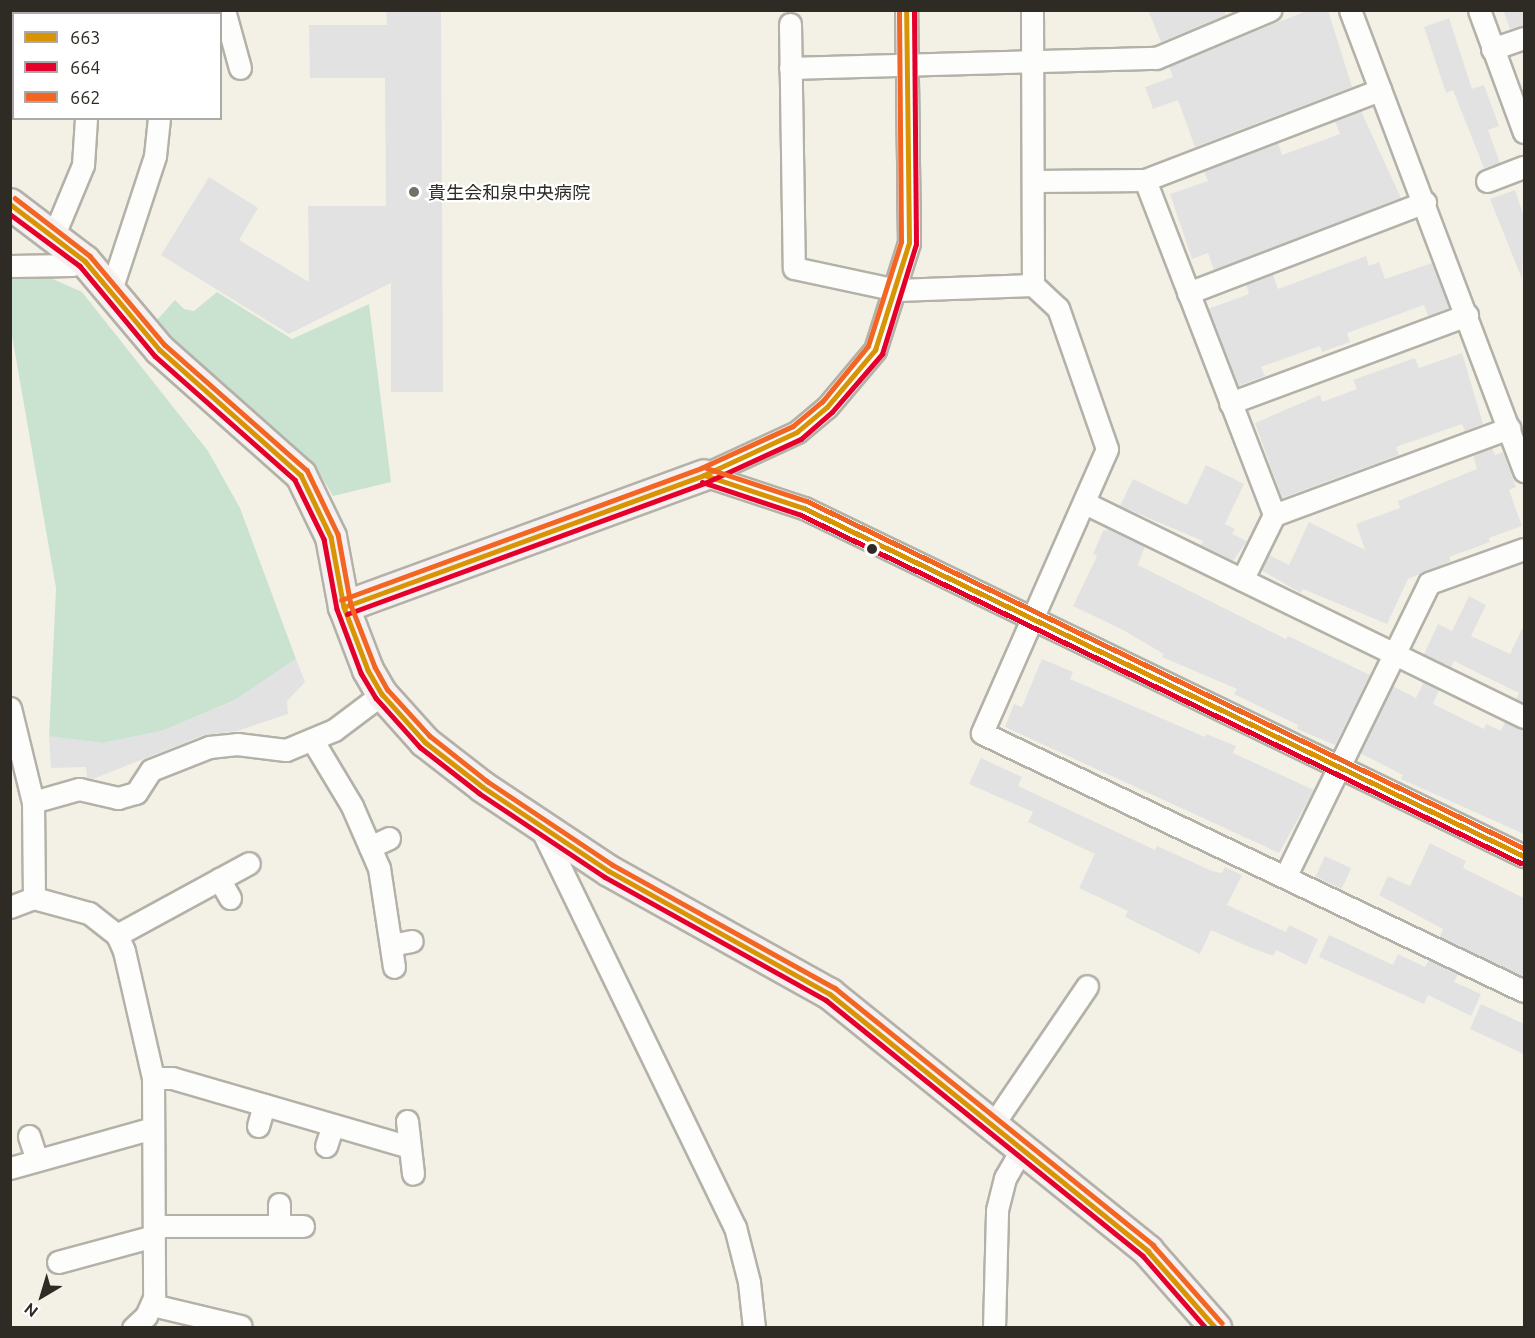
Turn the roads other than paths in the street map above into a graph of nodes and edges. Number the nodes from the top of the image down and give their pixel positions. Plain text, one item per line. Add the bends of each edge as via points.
1 (224, 10) edge
2 (906, 10) edge
3 (1032, 10) edge
4 (1270, 10) edge
5 (1350, 10) edge
6 (1479, 10) edge
7 (790, 24) dead end
8 (1524, 38) edge
9 (1492, 49) junction
10 (1034, 59) junction
11 (907, 66) junction
12 (240, 68) dead end
13 (790, 68) junction
14 (1380, 90) junction
15 (86, 120) edge
16 (159, 120) edge
17 (1524, 132) edge
18 (1524, 167) edge
19 (1145, 180) junction
20 (1034, 181) junction
21 (1487, 181) dead end
22 (1425, 202) junction
23 (10, 204) edge
24 (53, 237) junction
25 (85, 261) junction
26 (10, 266) edge
27 (1033, 285) junction
28 (111, 290) junction
29 (897, 290) junction
30 (1188, 293) junction
31 (1467, 315) junction
32 (1230, 403) junction
33 (1509, 428) junction
34 (1524, 471) edge
35 (704, 475) junction
36 (1086, 503) junction
37 (1274, 515) junction
38 (1524, 549) edge
39 (1242, 580) junction
40 (344, 607) junction
41 (1032, 621) junction
42 (1392, 654) junction
43 (382, 694) junction
44 (10, 708) edge
45 (1524, 717) edge
46 (313, 741) junction
47 (1339, 767) junction
48 (33, 802) junction
49 (539, 825) junction
50 (1524, 856) edge
51 (249, 862) dead end
52 (1286, 875) junction
53 (219, 879) junction
54 (34, 898) junction
55 (230, 898) dead end
56 (10, 907) edge
57 (117, 934) junction
58 (412, 941) dead end
59 (391, 945) junction
60 (394, 967) dead end
61 (1086, 986) dead end
62 (1524, 991) edge
63 (153, 1078) junction
64 (264, 1105) junction
65 (407, 1122) dead end
66 (333, 1125) junction
67 (258, 1126) dead end
68 (992, 1126) junction
69 (153, 1128) junction
70 (29, 1136) dead end
71 (326, 1146) dead end
72 (409, 1147) junction
73 (1022, 1149) junction
74 (37, 1160) junction
75 (10, 1168) edge
76 (413, 1174) dead end
77 (279, 1204) dead end
78 (279, 1226) junction
79 (303, 1226) dead end
80 (154, 1231) junction
81 (58, 1262) dead end
82 (152, 1305) junction
83 (241, 1326) edge
84 (133, 1328) edge
85 (754, 1328) edge
86 (994, 1328) edge
87 (1216, 1328) edge

1 - 12 street
2 - 11 street
3 - 10 street
4 - 10 street via 1156,58
5 - 14 street
6 - 9 street
7 - 13 street
8 - 9 street
9 - 17 street
10 - 11 street
10 - 20 street
11 - 13 street
11 - 29 street via 909,243
13 - 29 street via 794,267
14 - 19 street
14 - 22 street
15 - 24 street via 83,165
16 - 28 street via 155,156
18 - 21 street
19 - 20 street
19 - 30 street
20 - 27 street
22 - 30 street
22 - 31 street
23 - 24 main road
24 - 25 main road
25 - 26 street via 72,265
25 - 28 main road
27 - 29 street
27 - 36 street via 1058,308 1107,449
28 - 40 main road via 160,350 301,475 331,537
29 - 35 street via 875,350 827,407 797,432
30 - 32 street
31 - 32 street
31 - 33 street
32 - 37 street
33 - 34 street
33 - 37 street
35 - 40 main road
35 - 41 street via 804,508
36 - 39 street
36 - 41 street
37 - 39 street
38 - 42 street via 1429,583
39 - 42 street
40 - 43 main road via 368,670
41 - 47 street
41 - 52 street via 982,733
42 - 45 street
42 - 47 street
43 - 46 street
43 - 49 main road via 425,742
44 - 48 street
46 - 48 street via 286,750 237,744 209,747 152,770 136,793 118,798 79,789
46 - 59 street via 379,842 379,868
47 - 50 street
47 - 52 street
48 - 54 street
49 - 68 main road via 667,906 780,963 830,994
49 - 85 street via 735,1227 749,1282
51 - 53 street
52 - 62 street
53 - 55 street
53 - 57 street
54 - 56 street
54 - 57 street via 89,913
57 - 63 street
58 - 59 street
59 - 60 street
61 - 68 street
63 - 64 street via 172,1078
63 - 69 street
64 - 66 street
64 - 67 street
65 - 72 street
66 - 71 street
66 - 72 street
68 - 73 main road
69 - 74 street
69 - 80 street
70 - 74 street
72 - 76 street
73 - 86 street via 1005,1178 997,1210
73 - 87 main road via 1148,1251
74 - 75 street
77 - 78 street
78 - 79 street
78 - 80 street
80 - 81 street
80 - 82 street
82 - 83 street
82 - 84 street

